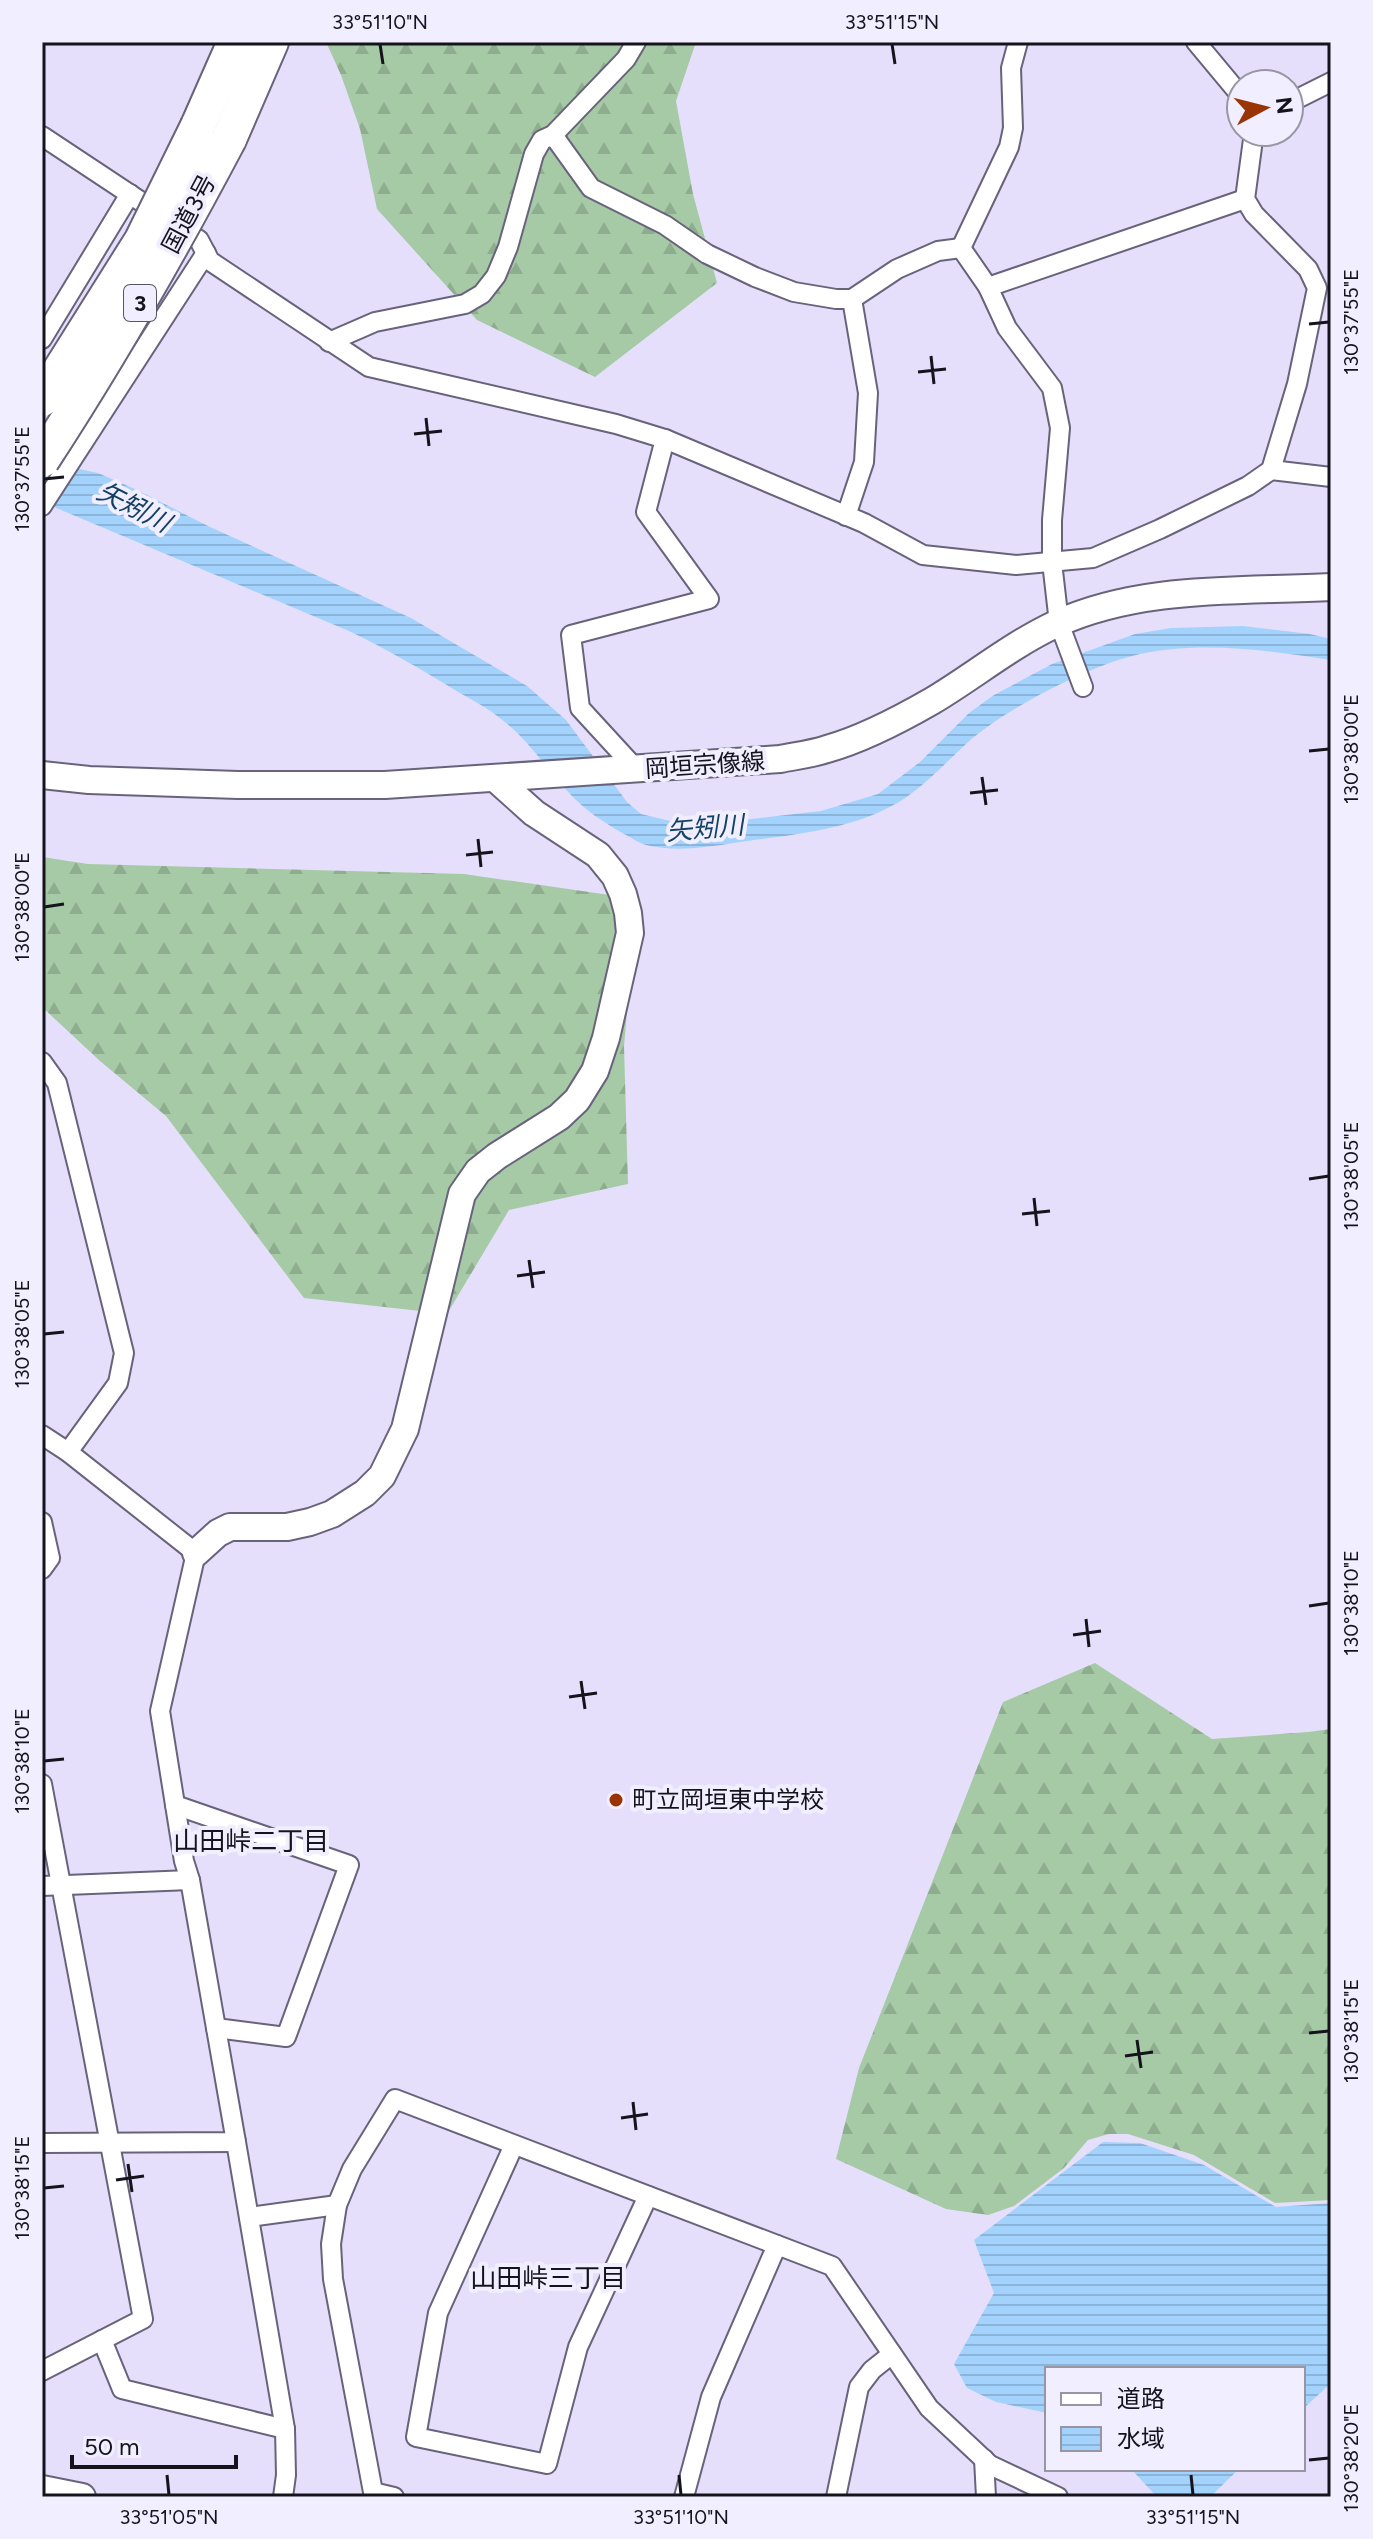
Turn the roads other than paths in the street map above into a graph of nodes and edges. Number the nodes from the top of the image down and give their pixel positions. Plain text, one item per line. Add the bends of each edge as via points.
1 (235, 42) edge
2 (271, 42) edge
3 (636, 42) edge
4 (1018, 42) edge
5 (1196, 42) edge
6 (1225, 77) edge
7 (1331, 82) edge
8 (1305, 95) edge
9 (213, 132) junction
10 (553, 135) junction
11 (42, 136) edge
12 (1252, 148) edge
13 (130, 194) junction
14 (1245, 199) junction
15 (961, 248) junction
16 (206, 253) junction
17 (988, 287) junction
18 (852, 299) junction
19 (42, 339) edge
20 (329, 342) junction
21 (42, 399) edge
22 (665, 439) junction
23 (42, 460) edge
24 (1271, 470) junction
25 (1331, 477) edge
26 (42, 506) edge
27 (846, 516) junction
28 (1052, 562) junction
29 (1331, 587) edge
30 (1059, 623) junction
31 (1083, 687) dead end
32 (628, 770) junction
33 (42, 775) edge
34 (495, 778) junction
35 (42, 1062) edge
36 (42, 1435) edge
37 (68, 1452) junction
38 (42, 1522) edge
39 (196, 1553) junction
40 (42, 1569) edge
41 (42, 1784) edge
42 (175, 1805) junction
43 (190, 1880) junction
44 (62, 1885) junction
45 (42, 1886) edge
46 (216, 2028) junction
47 (236, 2142) junction
48 (42, 2143) edge
49 (111, 2143) junction
50 (514, 2145) junction
51 (648, 2196) junction
52 (337, 2205) junction
53 (249, 2217) junction
54 (777, 2245) junction
55 (102, 2340) junction
56 (892, 2354) junction
57 (42, 2371) edge
58 (285, 2429) junction
59 (984, 2459) junction
60 (42, 2489) edge
61 (82, 2497) edge
62 (283, 2497) edge
63 (394, 2497) edge
64 (684, 2497) edge
65 (836, 2497) edge
66 (986, 2497) edge
67 (1058, 2497) edge

1 - 9 highway, 国道3号 / 3
2 - 9 highway, 国道3号 / 3
3 - 10 street
4 - 15 street via 1011,68 1009,147
5 - 6 street
7 - 8 street
9 - 21 highway, 国道3号 / 3, bridge
9 - 23 highway, 国道3号 / 3, bridge via 167,256
10 - 18 street via 591,188 665,225 707,254 794,292
10 - 20 street via 542,140 534,154 508,247 482,294 465,304 375,322
11 - 13 street
12 - 14 street
13 - 16 street via 199,240
13 - 19 street
14 - 17 street
14 - 24 street via 1308,269 1317,288 1297,384
15 - 17 street
15 - 18 street via 938,251 897,269
16 - 20 street via 210,261
16 - 26 street
17 - 28 street via 1007,328 1052,388 1057,407
18 - 27 street via 868,393 864,462
20 - 22 street via 369,367
22 - 27 street
22 - 32 street via 646,512 709,599 571,635 580,708
24 - 25 street
24 - 28 street via 1210,505 1093,558
27 - 28 street via 923,555 1016,565
28 - 30 street
29 - 30 main road, 岡垣宗像線 via 1142,597
30 - 31 street
30 - 32 main road, 岡垣宗像線 via 931,701 825,750 780,759
32 - 34 main road, 岡垣宗像線
33 - 34 main road, 岡垣宗像線 via 252,785
34 - 39 main road via 534,813 598,855 623,894 630,933 595,1071 559,1117 478,1171 462,1194 405,1429 382,1476 332,1514 287,1527 230,1527
35 - 37 street via 57,1083 124,1353 118,1383
36 - 37 street
37 - 39 street
38 - 40 street via 50,1558
39 - 42 street via 160,1711
41 - 44 street
42 - 43 street
42 - 46 street via 349,1865 286,2037
43 - 44 street
43 - 46 street
44 - 45 street
44 - 49 street
46 - 47 street
47 - 49 street
47 - 53 street
48 - 49 street
49 - 55 street via 143,2319
50 - 51 street
50 - 51 street via 438,2313 416,2437 547,2464 578,2347
50 - 52 street via 395,2099 352,2169
51 - 54 street
52 - 53 street
52 - 63 street via 333,2279 373,2492
53 - 58 street
54 - 56 street via 832,2266
54 - 64 street via 711,2397
55 - 57 street
55 - 58 street via 122,2389
56 - 59 street via 929,2408
56 - 65 street via 859,2387
58 - 62 street
59 - 66 street
59 - 67 street
60 - 61 main road

